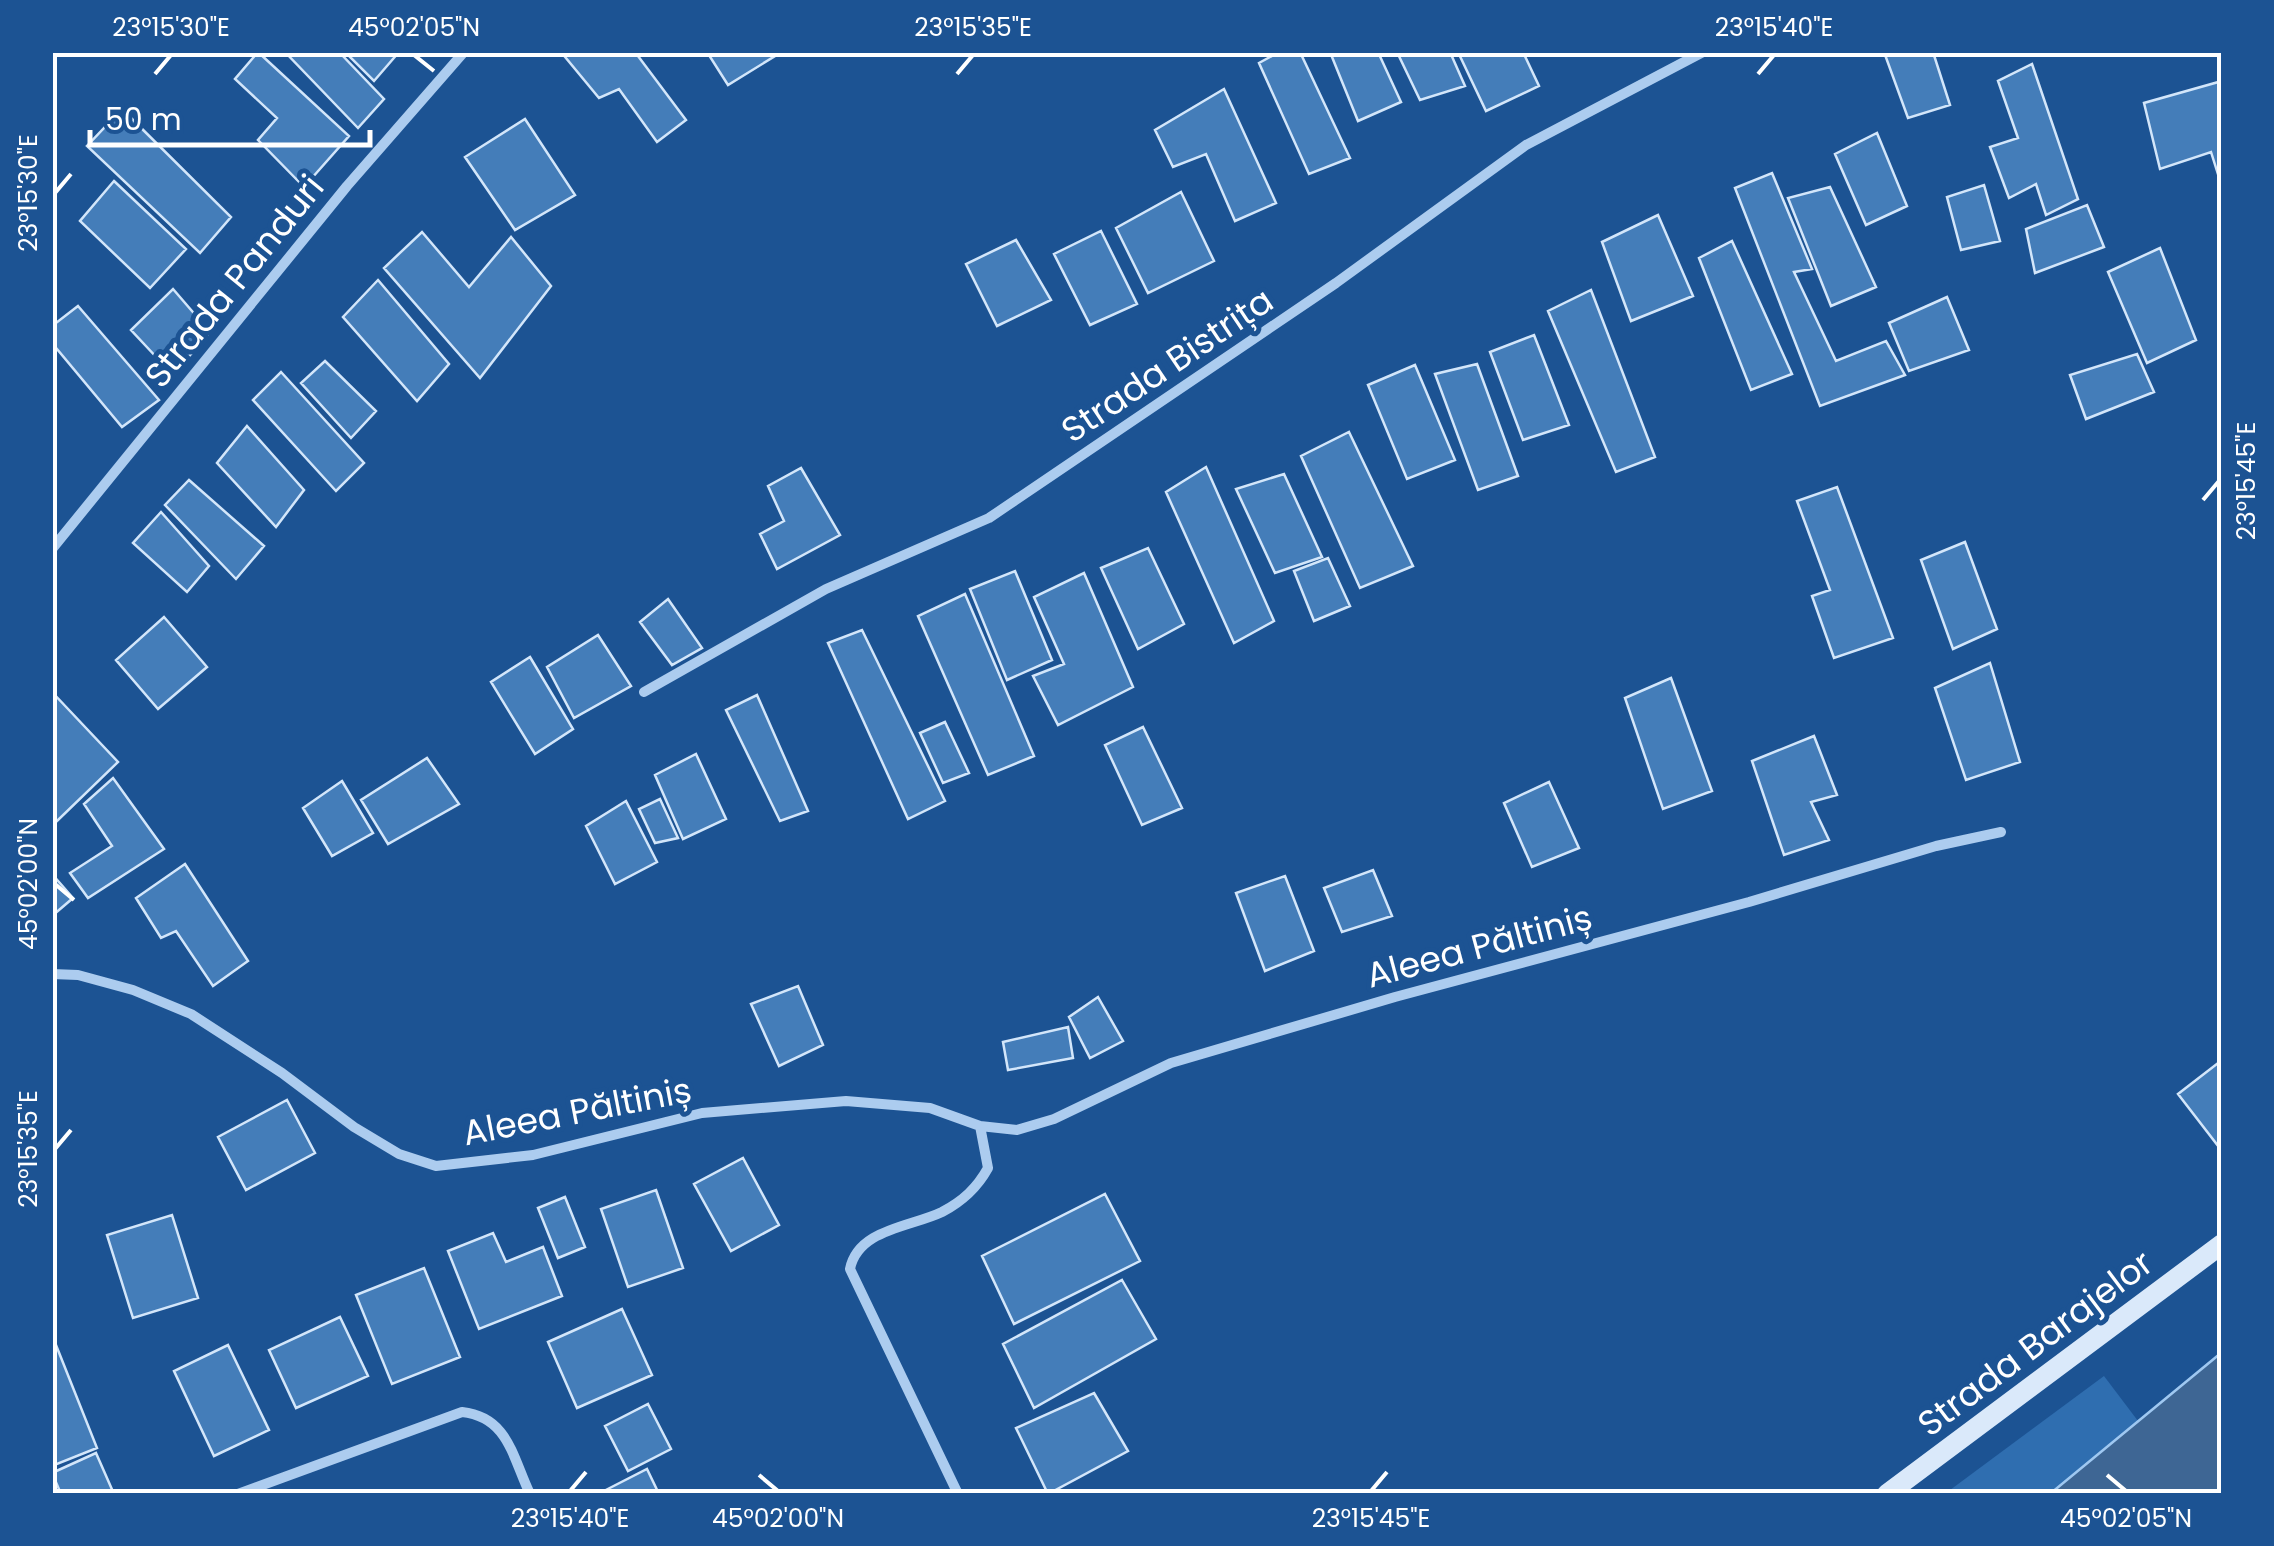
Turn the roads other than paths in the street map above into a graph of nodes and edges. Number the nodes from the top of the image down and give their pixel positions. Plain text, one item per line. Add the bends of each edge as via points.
1 (464, 52) edge
2 (1702, 52) edge
3 (52, 549) edge
4 (644, 692) dead end
5 (2001, 832) dead end
6 (52, 974) edge
7 (980, 1126) junction
8 (2222, 1244) edge
9 (238, 1494) edge
10 (530, 1494) edge
11 (958, 1494) edge
12 (1886, 1494) edge

1 - 3 street, Strada Panduri
2 - 4 street, Strada Bistrița via 1526,144 1336,283 989,518 826,589
5 - 7 street, Aleea Păltiniș via 1171,1063 1016,1130
6 - 7 street, Aleea Păltiniș via 133,990 190,1014 354,1127 399,1154 436,1166 533,1154 702,1113 846,1101 930,1108
7 - 11 street via 988,1168 968,1196 864,1244 850,1269
8 - 12 main road, Strada Barajelor
9 - 10 street via 462,1412 483,1414 498,1425

